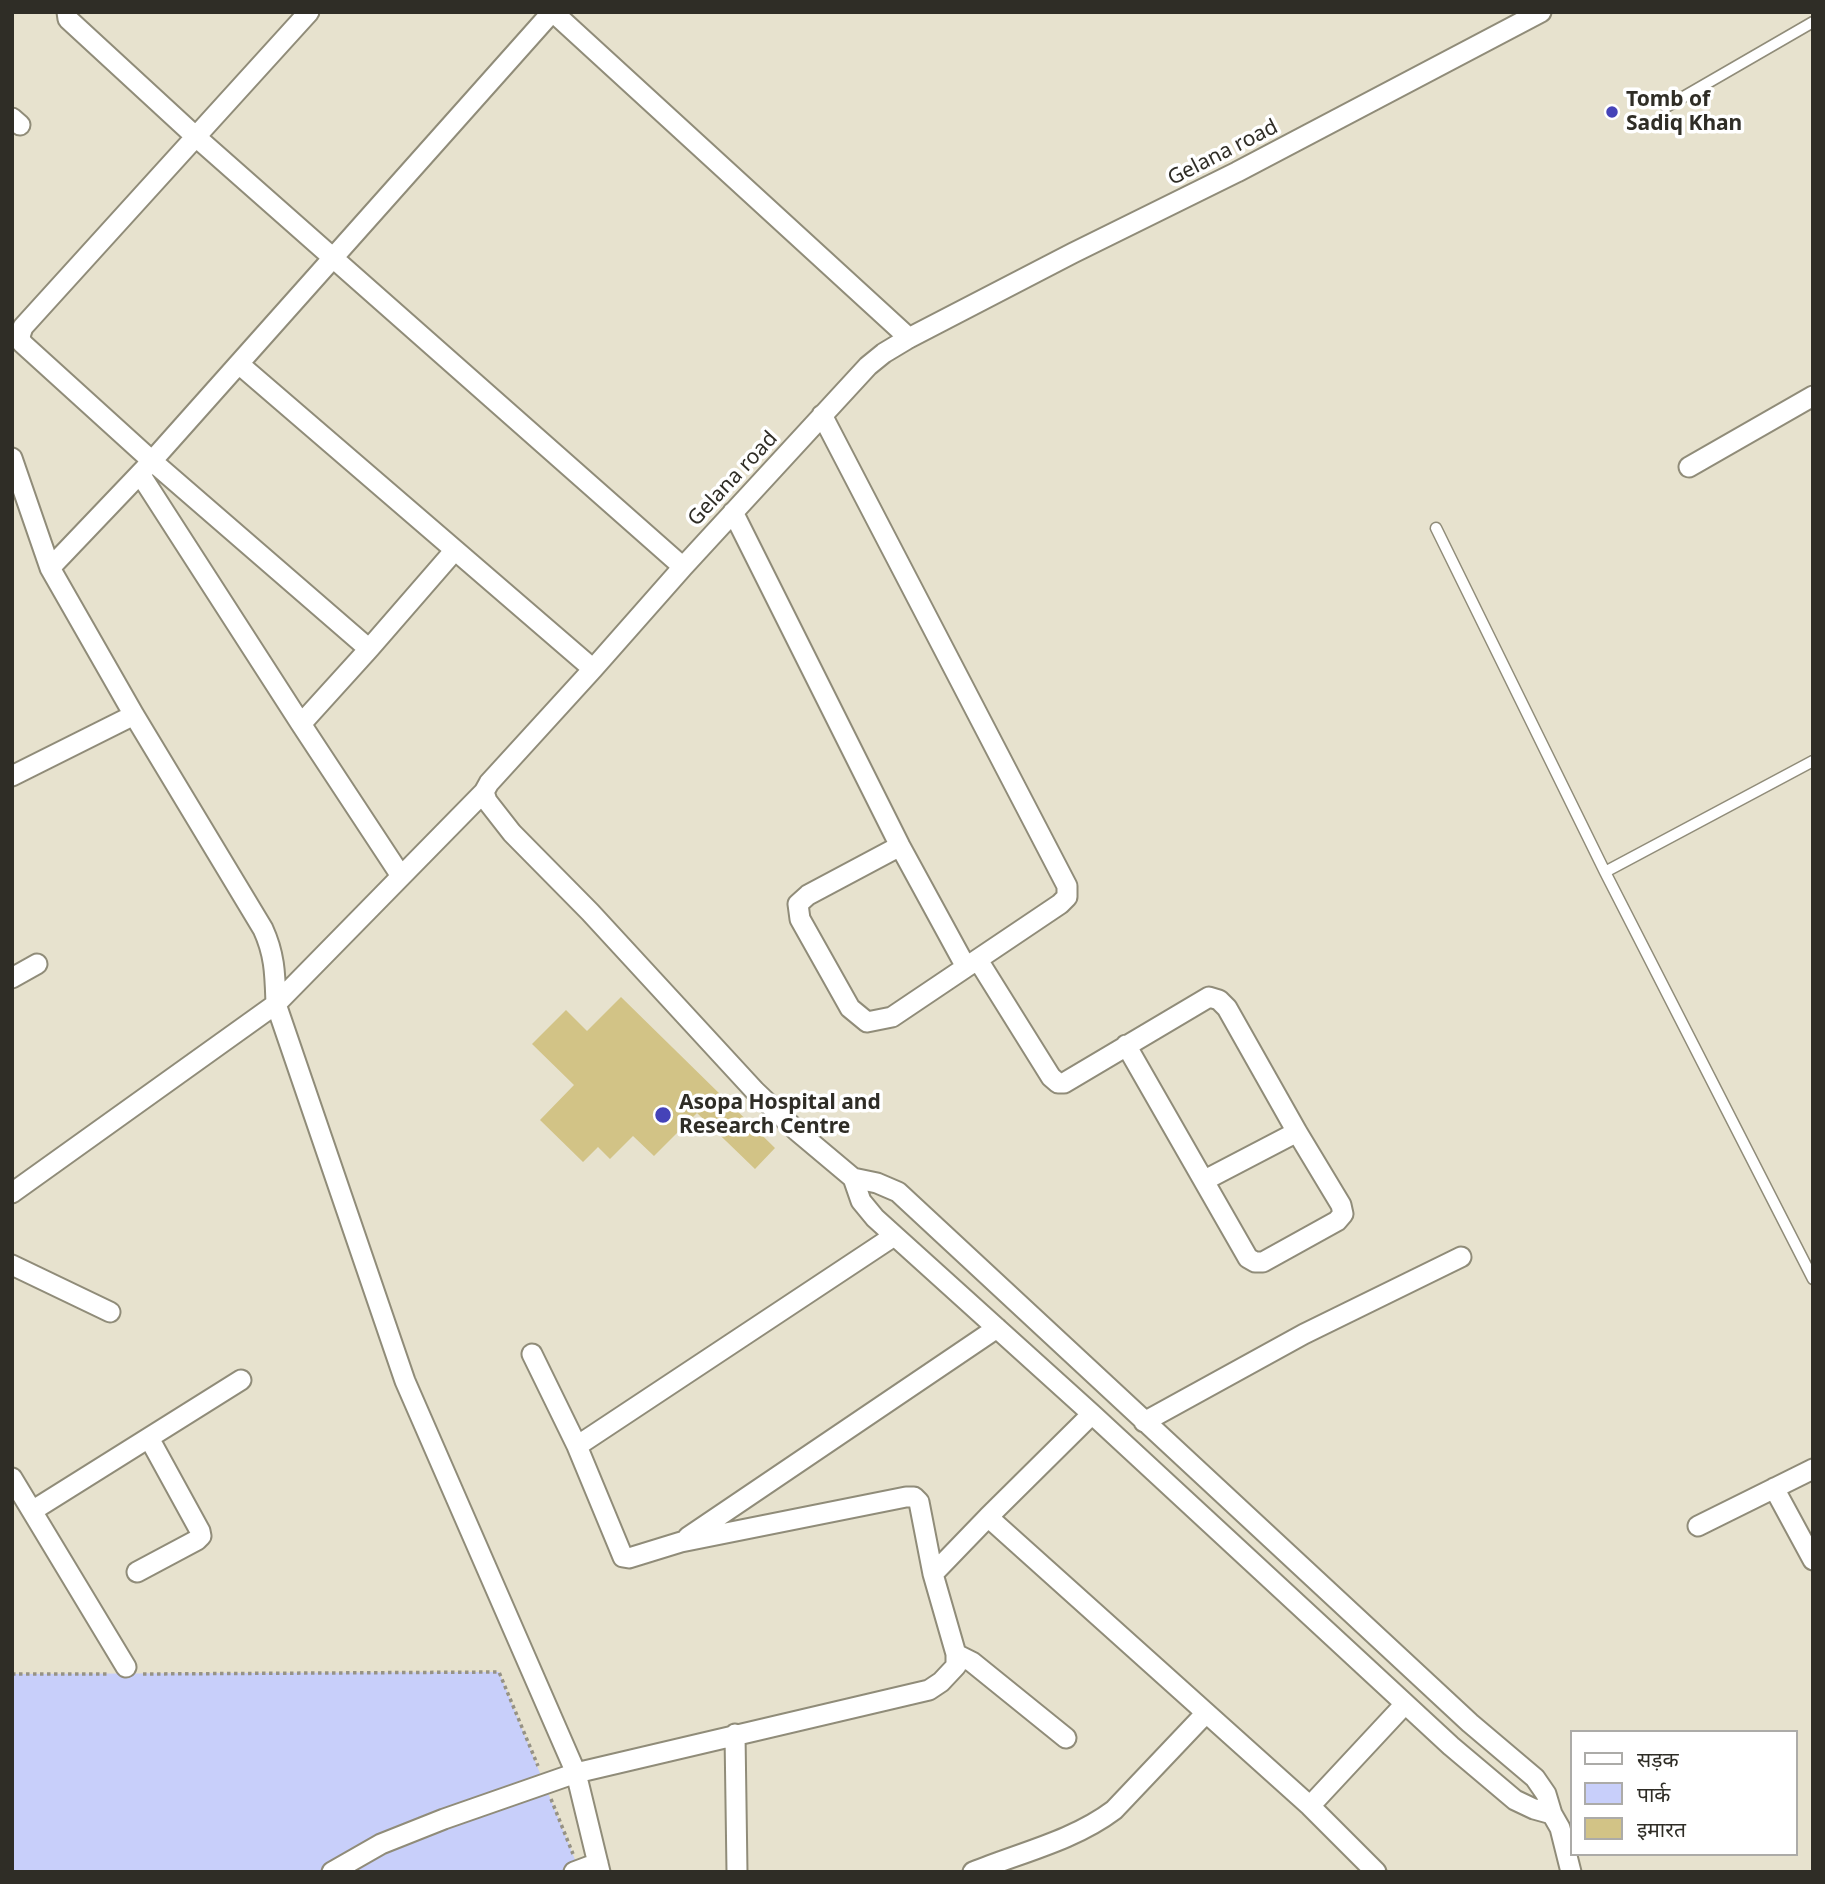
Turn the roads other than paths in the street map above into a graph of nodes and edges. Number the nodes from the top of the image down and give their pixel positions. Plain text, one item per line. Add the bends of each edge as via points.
1 (67, 12) edge
2 (309, 12) edge
3 (552, 12) edge
4 (1541, 12) edge
5 (1813, 22) edge
6 (1666, 107) dead end
7 (195, 136) junction
8 (334, 258) junction
9 (909, 338) junction
10 (239, 364) junction
11 (1813, 396) edge
12 (822, 415) junction
13 (12, 458) edge
14 (146, 467) junction
15 (1689, 467) dead end
16 (733, 512) junction
17 (1436, 528) dead end
18 (455, 550) junction
19 (683, 567) junction
20 (50, 568) junction
21 (369, 649) junction
22 (593, 669) junction
23 (134, 715) junction
24 (301, 724) junction
25 (1813, 761) edge
26 (12, 776) edge
27 (484, 792) junction
28 (900, 846) junction
29 (1605, 872) junction
30 (401, 876) junction
31 (37, 964) dead end
32 (972, 964) junction
33 (12, 978) edge
34 (276, 1003) junction
35 (1126, 1045) junction
36 (1297, 1132) junction
37 (853, 1178) junction
38 (1205, 1180) junction
39 (13, 1191) edge
40 (894, 1236) junction
41 (1461, 1257) dead end
42 (12, 1265) edge
43 (1813, 1279) edge
44 (110, 1312) dead end
45 (996, 1328) junction
46 (533, 1354) dead end
47 (241, 1380) dead end
48 (1092, 1414) junction
49 (1144, 1422) junction
50 (149, 1438) junction
51 (577, 1446) junction
52 (1813, 1469) edge
53 (12, 1478) edge
54 (1774, 1488) junction
55 (32, 1511) junction
56 (988, 1517) junction
57 (1698, 1525) dead end
58 (681, 1542) junction
59 (1813, 1560) edge
60 (137, 1572) dead end
61 (933, 1574) junction
62 (956, 1654) junction
63 (124, 1671) road end
64 (1405, 1704) junction
65 (1206, 1713) junction
66 (1470, 1723) junction
67 (736, 1734) junction
68 (1066, 1738) dead end
69 (1451, 1746) junction
70 (576, 1773) junction
71 (1310, 1806) junction
72 (1552, 1814) junction
73 (575, 1866) edge
74 (599, 1868) edge
75 (992, 1868) edge
76 (332, 1872) edge
77 (737, 1872) edge
78 (973, 1872) edge
79 (1376, 1872) edge
80 (1571, 1872) edge

1 - 7 street via 68,19
2 - 7 street
3 - 8 street
3 - 9 street
4 - 9 street, Gelana road
5 - 6 lane
7 - 8 street
7 - 14 street via 23,327 20,336
8 - 10 street
8 - 19 street
9 - 12 street, Gelana road via 868,366
10 - 14 street
10 - 18 street
11 - 15 street
12 - 16 street, Gelana road
12 - 32 street via 1067,886 1067,897 1060,904
13 - 20 street
14 - 20 street
14 - 21 street
14 - 24 street
16 - 19 street, Gelana road
16 - 28 street
17 - 29 lane
18 - 21 street
18 - 22 street
19 - 22 street, Gelana road
20 - 23 street
21 - 24 street
22 - 27 street, Gelana road
23 - 26 street
23 - 34 street via 263,929 275,965
24 - 30 street
25 - 29 lane
27 - 30 street, Gelana road
27 - 37 street via 512,833 755,1091
28 - 32 street
28 - 32 street via 798,904 800,919 850,1008 867,1022 892,1017
29 - 43 lane
30 - 34 street, Gelana road
31 - 33 street
32 - 35 street via 1058,1083
34 - 39 street, Gelana road
34 - 70 street via 405,1381
35 - 36 street via 1209,997 1219,1000
35 - 38 street
36 - 38 street
36 - 38 street via 1343,1214 1262,1262 1248,1258
37 - 40 street via 861,1201
37 - 49 street via 898,1192
40 - 45 street
40 - 51 street
41 - 49 street via 1304,1334
42 - 44 street
45 - 48 street
45 - 58 street
46 - 51 street
47 - 50 street
48 - 56 street
48 - 64 street
49 - 66 street
50 - 55 street
50 - 60 street via 201,1536
51 - 58 street via 623,1557
52 - 54 street
53 - 55 street
54 - 57 street
54 - 59 street
55 - 63 street
56 - 61 street
56 - 65 street
58 - 61 street via 914,1497 919,1502
61 - 62 street
62 - 67 street via 956,1666 929,1690
62 - 68 street
64 - 69 street
64 - 71 street
65 - 71 street
65 - 75 street via 1098,1822
66 - 69 street
66 - 72 street via 1535,1778
67 - 70 street
67 - 77 street
69 - 72 street via 1515,1800
70 - 74 street
70 - 76 street via 381,1844
71 - 79 street
72 - 80 street
73 - 74 street
75 - 78 street

